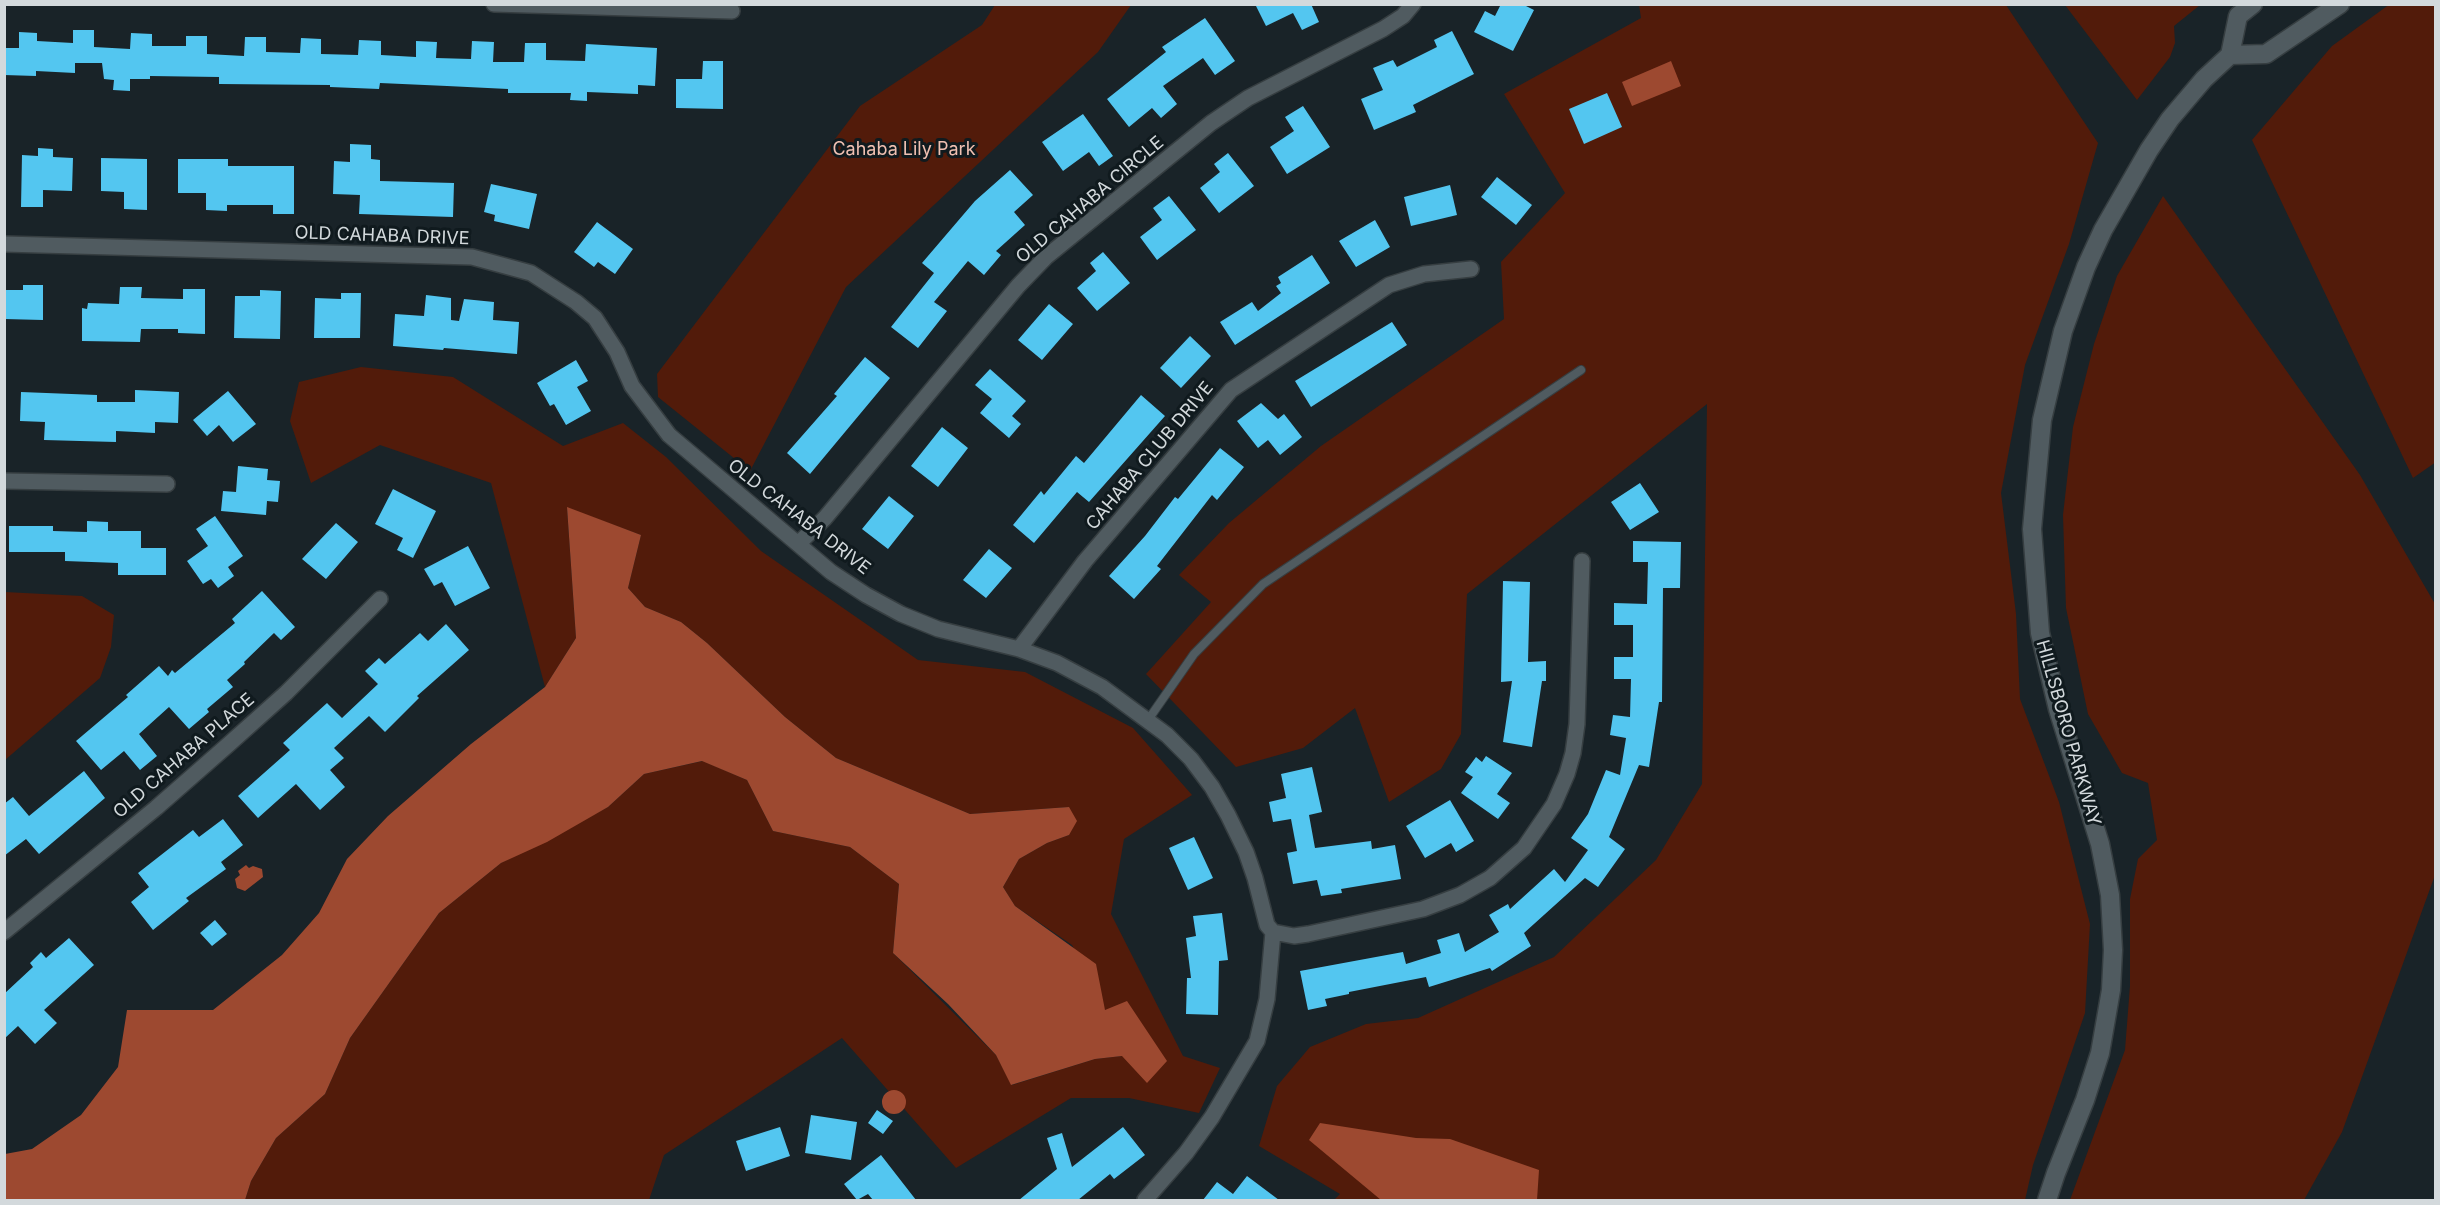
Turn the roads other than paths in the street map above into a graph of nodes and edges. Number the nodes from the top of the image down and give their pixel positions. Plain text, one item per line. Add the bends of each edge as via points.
1 (494, 4) edge
2 (1413, 4) edge
3 (2253, 4) edge
4 (2340, 4) edge
5 (732, 11) dead end
6 (2230, 55) junction
7 (4, 244) edge
8 (1471, 269) dead end
9 (1581, 370) dead end
10 (4, 481) edge
11 (167, 484) dead end
12 (798, 544) junction
13 (1582, 561) dead end
14 (380, 599) dead end
15 (1019, 649) junction
16 (1148, 720) junction
17 (4, 932) edge
18 (1273, 932) junction
19 (1145, 1200) edge
20 (2047, 1200) edge

1 - 5 street
2 - 12 street, OLD CAHABA CIRCLE via 1383,29 1248,98 1211,123 1046,257 825,518
3 - 6 street via 2238,16
4 - 6 street via 2266,54
6 - 20 street, HILLSBORO PARKWAY via 2170,119 2103,230 2063,332 2042,420 2032,529 2040,633 2058,709 2100,844 2110,895 2113,950 2100,1053
7 - 12 street, OLD CAHABA DRIVE via 463,257 531,273 595,318 617,352 632,386 669,435
8 - 15 street, CAHABA CLUB DRIVE via 1424,274 1389,285 1231,390 1085,561
9 - 16 lane via 1263,584 1194,654
10 - 11 street
12 - 15 street, OLD CAHABA DRIVE via 849,584 901,614 938,629
13 - 18 street via 1573,753 1554,804 1524,848 1490,878 1460,896 1423,909 1308,934
14 - 17 street, OLD CAHABA PLACE via 229,744
15 - 16 street, OLD CAHABA DRIVE via 1093,682
16 - 18 street, OLD CAHABA DRIVE via 1191,759 1212,787 1246,852 1267,925
18 - 19 street, OLD CAHABA DRIVE via 1267,999 1257,1041 1212,1117

